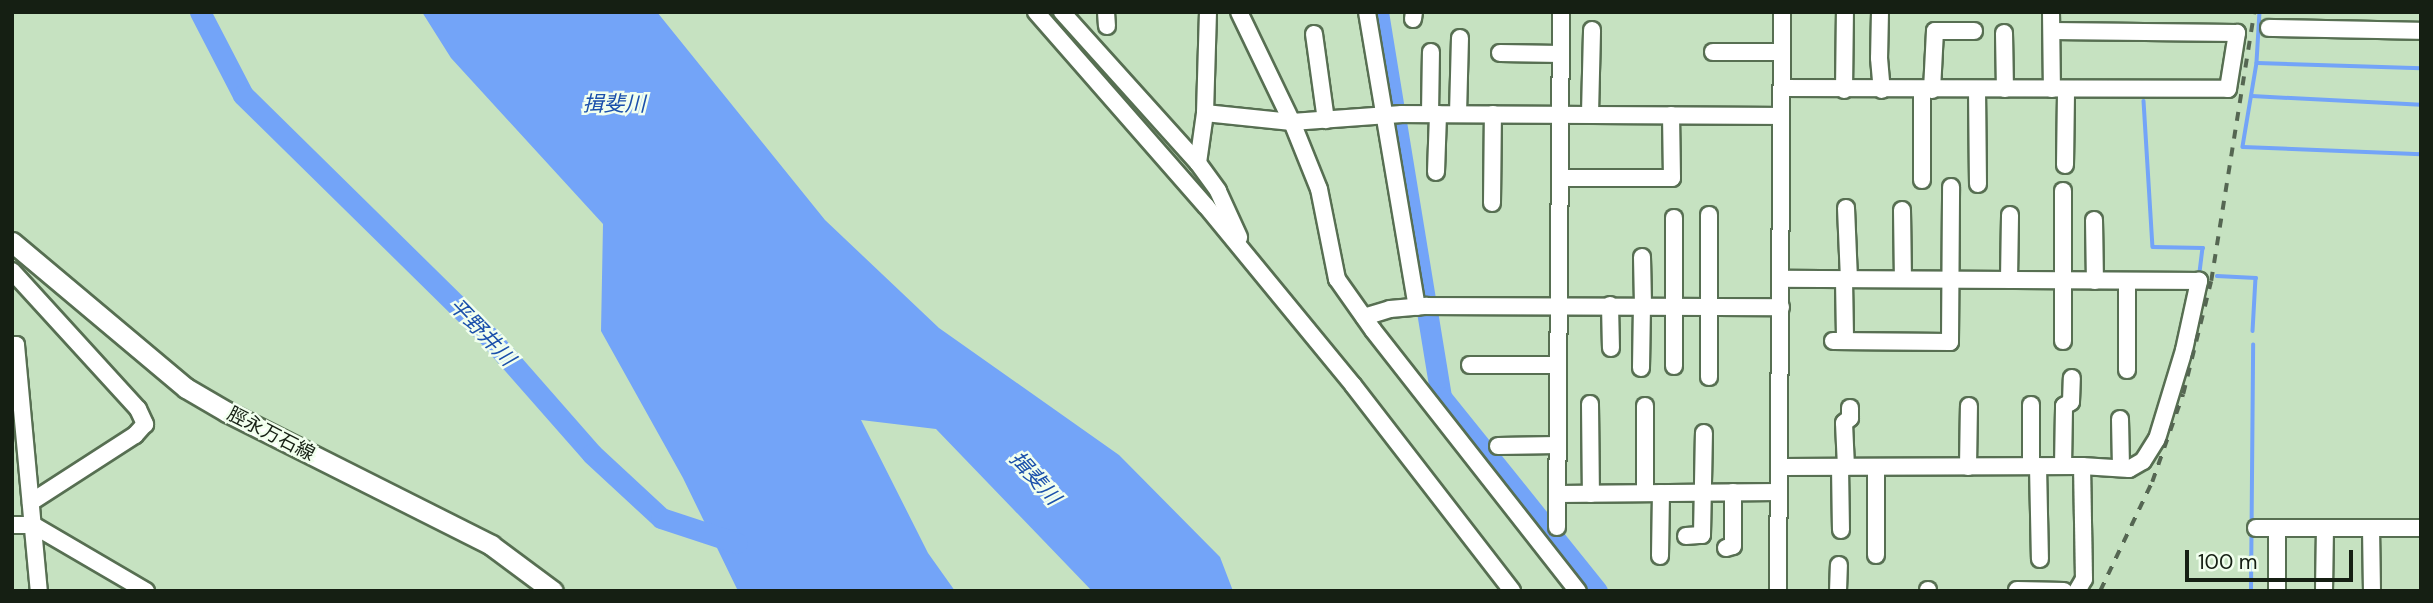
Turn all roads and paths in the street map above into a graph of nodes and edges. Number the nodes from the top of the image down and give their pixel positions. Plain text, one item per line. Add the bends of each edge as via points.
1 (1036, 12) edge
2 (1062, 12) edge
3 (1208, 12) edge
4 (1239, 12) edge
5 (1367, 12) edge
6 (1561, 12) edge
7 (1782, 12) edge
8 (1845, 12) edge
9 (1880, 12) edge
10 (2051, 12) edge
11 (2269, 28) dead end
12 (1592, 30) dead end
13 (1974, 31) dead end
14 (2052, 31) junction
15 (2421, 31) edge
16 (2004, 33) dead end
17 (1314, 34) dead end
18 (1460, 38) dead end
19 (1431, 52) dead end
20 (1713, 52) dead end
21 (1782, 52) junction
22 (1500, 53) dead end
23 (1561, 54) junction
24 (1782, 88) junction
25 (1977, 89) junction
26 (2005, 89) junction
27 (2059, 89) junction
28 (1844, 90) junction
29 (1882, 90) junction
30 (1927, 90) junction
31 (1205, 113) junction
32 (1434, 114) junction
33 (1458, 114) junction
34 (1493, 114) junction
35 (1561, 114) junction
36 (1590, 114) junction
37 (1671, 115) junction
38 (1385, 116) junction
39 (1781, 116) junction
40 (1326, 120) junction
41 (1292, 122) junction
42 (1198, 163) junction
43 (2065, 165) dead end
44 (1436, 172) dead end
45 (1560, 178) junction
46 (1922, 180) dead end
47 (1978, 184) dead end
48 (1951, 187) dead end
49 (2063, 191) dead end
50 (1492, 202) dead end
51 (1846, 208) dead end
52 (1902, 210) dead end
53 (1709, 215) dead end
54 (2005, 217) dead end
55 (1674, 218) dead end
56 (2099, 222) dead end
57 (12, 242) edge
58 (1248, 257) junction
59 (1642, 257) dead end
60 (12, 271) edge
61 (1782, 279) junction
62 (1903, 279) junction
63 (1952, 279) junction
64 (1846, 280) junction
65 (2004, 280) junction
66 (2062, 281) junction
67 (2099, 281) junction
68 (2127, 281) junction
69 (1558, 304) junction
70 (1610, 305) junction
71 (1643, 305) junction
72 (1674, 306) junction
73 (1709, 306) junction
74 (1417, 307) junction
75 (1781, 307) junction
76 (1364, 317) junction
77 (2063, 341) dead end
78 (14, 345) edge
79 (1611, 348) dead end
80 (1470, 365) dead end
81 (1558, 365) junction
82 (1674, 366) dead end
83 (1641, 368) dead end
84 (2127, 370) dead end
85 (1709, 377) dead end
86 (2073, 377) dead end
87 (1590, 404) dead end
88 (2031, 405) dead end
89 (1645, 406) dead end
90 (1969, 406) dead end
91 (1850, 408) dead end
92 (2120, 419) dead end
93 (1708, 433) dead end
94 (1558, 445) junction
95 (19, 446) edge
96 (1498, 446) dead end
97 (2035, 466) junction
98 (2063, 466) junction
99 (2082, 466) junction
100 (1780, 467) junction
101 (1843, 467) junction
102 (1968, 467) junction
103 (1876, 468) junction
104 (2121, 468) junction
105 (1709, 492) junction
106 (1733, 492) junction
107 (1779, 492) junction
108 (1653, 493) junction
109 (1558, 494) junction
110 (1591, 494) junction
111 (31, 502) junction
112 (33, 524) junction
113 (12, 525) edge
114 (1557, 527) dead end
115 (2256, 528) dead end
116 (2277, 528) junction
117 (2325, 528) junction
118 (2371, 528) junction
119 (2421, 528) edge
120 (1841, 530) dead end
121 (1686, 537) dead end
122 (1727, 548) dead end
123 (1876, 555) dead end
124 (1660, 556) dead end
125 (2040, 559) dead end
126 (1839, 565) dead end
127 (2017, 590) edge
128 (39, 591) edge
129 (146, 591) edge
130 (553, 591) edge
131 (1512, 591) edge
132 (1578, 591) edge
133 (1779, 591) edge
134 (1838, 591) edge
135 (2064, 591) edge
136 (2077, 591) edge
137 (2277, 591) edge
138 (2324, 591) edge
139 (2372, 591) edge

1 - 58 street
2 - 42 street
3 - 31 street
4 - 41 street
5 - 38 street
6 - 23 street
7 - 21 street
8 - 28 street
9 - 29 street
10 - 14 street
11 - 15 street
12 - 36 street
13 - 30 street via 1934,31
14 - 27 street
14 - 27 street via 2237,33 2228,89
16 - 26 street
17 - 40 street
18 - 33 street
19 - 32 street
20 - 21 street
21 - 24 street
22 - 23 street
23 - 35 street
24 - 28 street
24 - 39 street
25 - 26 street
25 - 30 street
25 - 47 street
26 - 27 street
27 - 43 street
28 - 29 street
29 - 30 street
30 - 46 street
31 - 41 street
31 - 42 street
32 - 33 street
32 - 38 street
32 - 44 street
33 - 34 street
34 - 35 street
34 - 50 street
35 - 36 street
35 - 45 street
36 - 37 street
37 - 39 street
37 - 45 street via 1672,178
38 - 40 street
38 - 74 street
39 - 61 street
40 - 41 street
41 - 76 street via 1319,190 1337,279
42 - 58 street via 1218,191
45 - 69 street
48 - 63 street
49 - 66 street
51 - 64 street
52 - 62 street
53 - 73 street
54 - 65 street
55 - 72 street
56 - 67 street
57 - 130 main road, 脛永万石線 via 186,388 491,545
58 - 131 street
59 - 71 street
60 - 111 street via 138,409 145,424
61 - 64 street
61 - 75 street
62 - 63 street
62 - 64 street
63 - 64 street via 1950,342 1839,340
63 - 65 street
65 - 66 street
66 - 67 street
66 - 77 street
67 - 68 street
68 - 84 street
68 - 104 street via 2199,281 2157,439 2143,461
69 - 70 street
69 - 74 street
69 - 81 street
70 - 71 street
70 - 79 street
71 - 72 street
71 - 83 street
72 - 73 street
72 - 82 street
73 - 75 street
73 - 85 street
74 - 76 street
75 - 100 street
76 - 132 street
78 - 95 street
80 - 81 street
81 - 94 street
86 - 98 street via 2071,402 2064,406
87 - 110 street
88 - 97 street
89 - 108 street
90 - 102 street
91 - 101 street via 1850,418 1844,423
92 - 104 street
93 - 105 street
94 - 96 street
94 - 109 street
95 - 111 street
97 - 98 street
97 - 102 street
97 - 125 street
98 - 99 street
99 - 104 street
99 - 136 street via 2084,579
100 - 101 street
100 - 107 street
101 - 103 street
101 - 120 street
102 - 103 street
103 - 123 street
105 - 106 street
105 - 108 street
105 - 121 street via 1702,535
106 - 107 street
106 - 122 street via 1733,546
107 - 133 street
108 - 110 street
108 - 124 street
109 - 110 street
109 - 114 street
111 - 112 street
112 - 113 street
112 - 128 street
112 - 129 street
115 - 116 street
116 - 117 street
116 - 137 street
117 - 118 street
117 - 138 street
118 - 119 street
118 - 139 street
126 - 134 street
127 - 135 street

